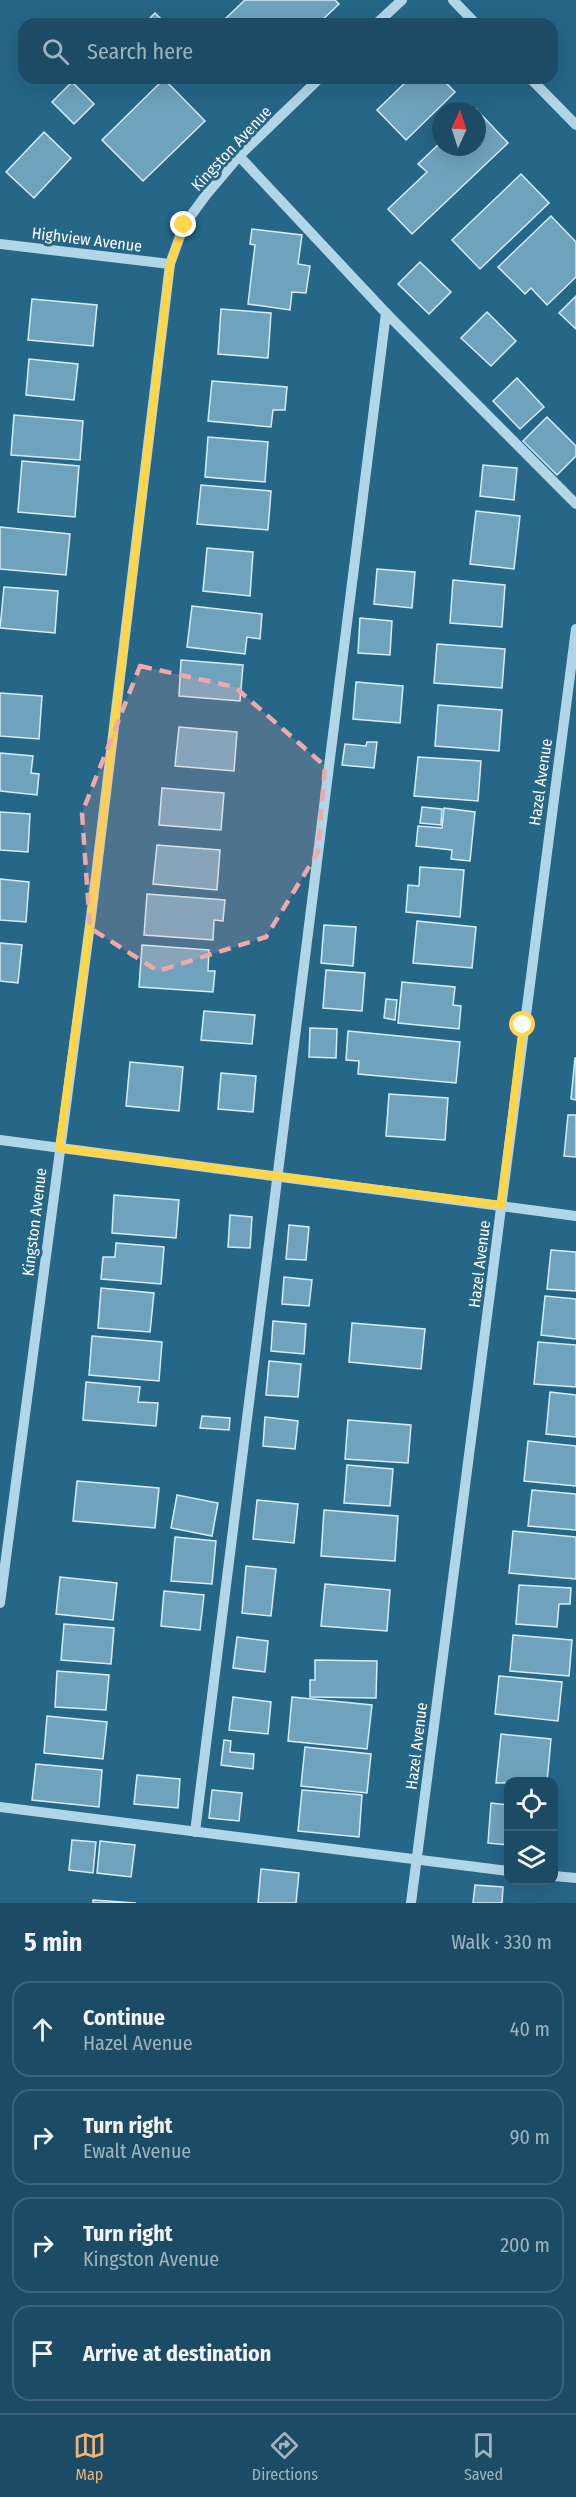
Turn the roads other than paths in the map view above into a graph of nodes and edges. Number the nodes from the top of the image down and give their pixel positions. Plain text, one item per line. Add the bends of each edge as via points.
1 (402, 0) edge
2 (453, 0) edge
3 (382, 18) edge
4 (470, 18) edge
5 (314, 84) edge
6 (536, 84) edge
7 (576, 125) edge
8 (239, 156) junction
9 (0, 244) edge
10 (170, 264) junction
11 (386, 313) junction
12 (576, 504) edge
13 (576, 629) edge
14 (0, 1140) edge
15 (59, 1148) junction
16 (278, 1177) junction
17 (501, 1205) junction
18 (576, 1216) edge
19 (0, 1603) edge
20 (0, 1807) edge
21 (195, 1832) junction
22 (417, 1861) junction
23 (504, 1871) edge
24 (558, 1876) edge
25 (576, 1878) edge
26 (411, 1903) edge

1 - 3 street
2 - 4 street
5 - 8 street, Kingston Avenue
6 - 7 street
8 - 10 street, Kingston Avenue via 184,225
8 - 11 street
9 - 10 street, Highview Avenue
10 - 15 street, Kingston Avenue
11 - 12 street
11 - 16 street
13 - 17 street, Hazel Avenue
14 - 15 street
15 - 16 street
15 - 19 street, Kingston Avenue
16 - 17 street
16 - 21 street
17 - 18 street
17 - 22 street, Hazel Avenue
20 - 21 street
21 - 22 street
22 - 23 street
22 - 26 street, Hazel Avenue
24 - 25 street

